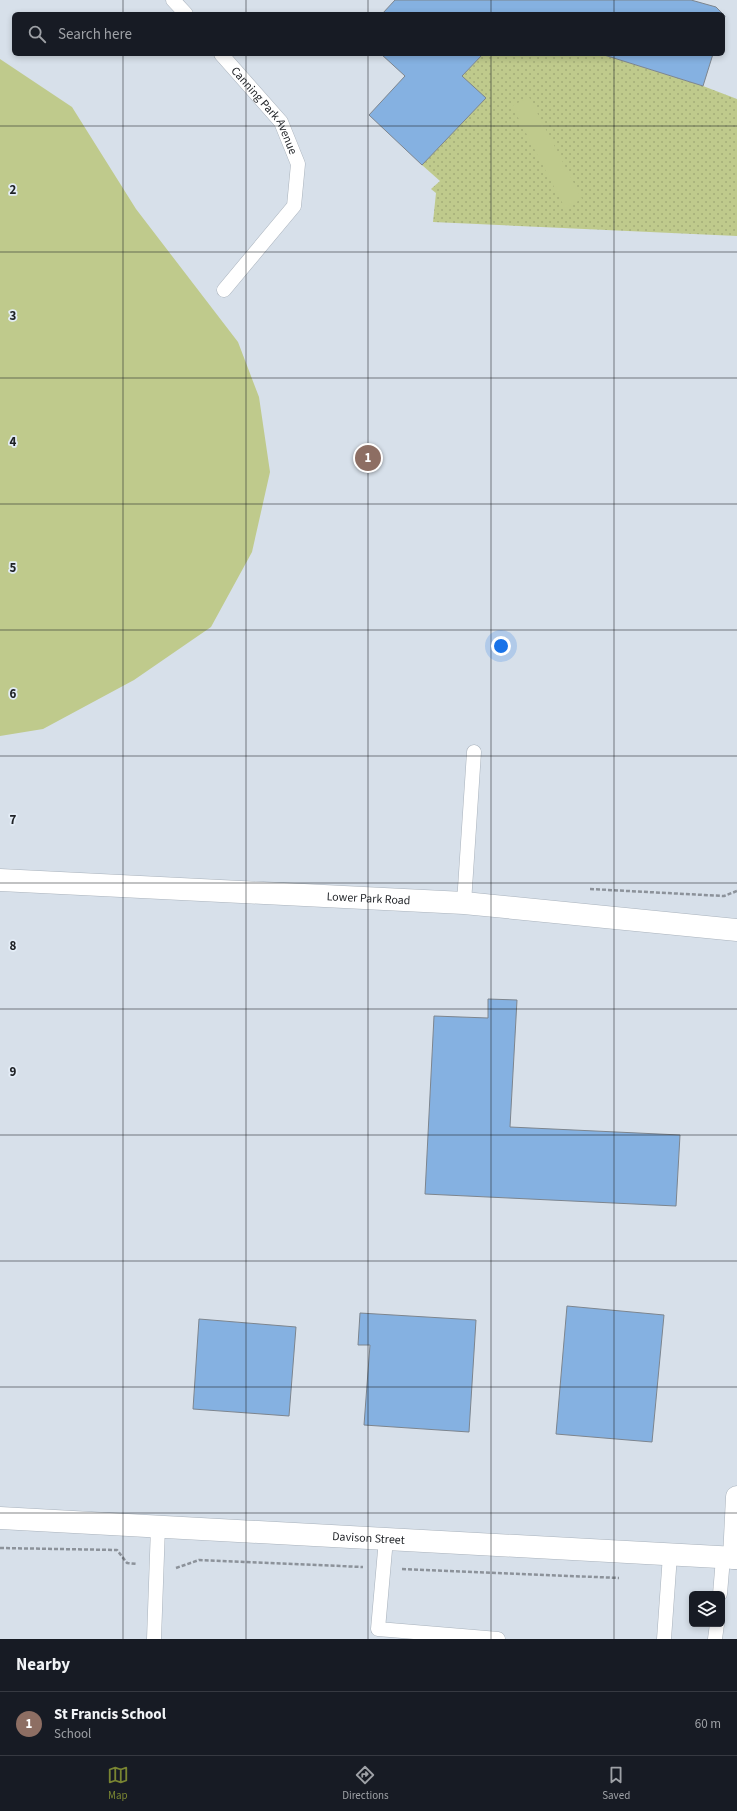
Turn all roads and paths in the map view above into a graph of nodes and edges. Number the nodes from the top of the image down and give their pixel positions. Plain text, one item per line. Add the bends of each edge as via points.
1 (174, 0) edge
2 (184, 12) edge
3 (223, 56) edge
4 (224, 290) dead end
5 (474, 752) dead end
6 (0, 880) edge
7 (464, 903) junction
8 (737, 930) edge
9 (737, 1497) edge
10 (0, 1518) edge
11 (158, 1527) junction
12 (386, 1539) junction
13 (670, 1555) junction
14 (731, 1558) edge
15 (721, 1591) edge
16 (716, 1627) edge
17 (154, 1639) edge
18 (498, 1639) edge
19 (664, 1639) edge
20 (715, 1639) edge

1 - 2 lane
3 - 4 lane, Canning Park Avenue via 281,122 298,164 294,206
5 - 7 lane
6 - 7 street, Lower Park Road
7 - 8 street, Lower Park Road
9 - 14 street
10 - 11 street, Davison Street
11 - 12 street, Davison Street
11 - 17 lane
12 - 13 street, Davison Street
12 - 18 lane via 378,1629
13 - 14 street, Davison Street
13 - 19 lane
14 - 15 lane
16 - 20 lane

